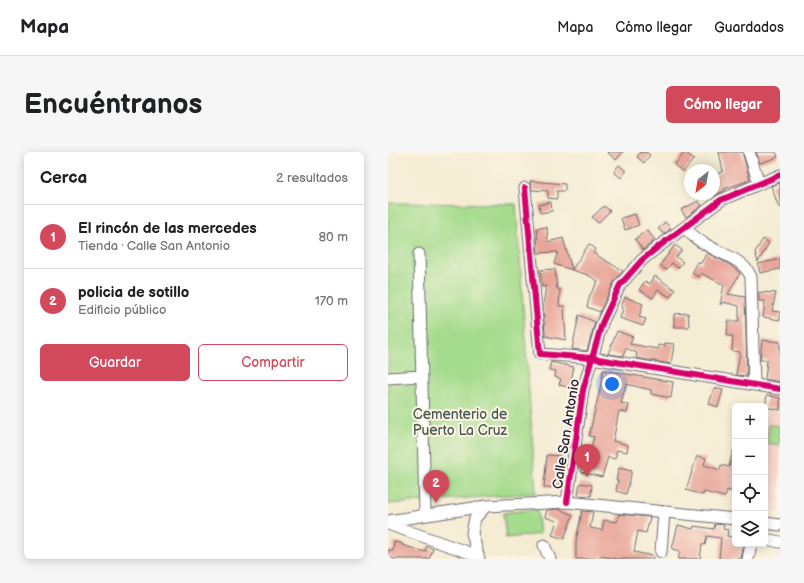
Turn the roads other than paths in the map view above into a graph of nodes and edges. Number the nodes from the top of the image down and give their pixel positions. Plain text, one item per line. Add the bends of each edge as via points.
1 (749, 152) edge
2 (780, 175) edge
3 (759, 184) junction
4 (525, 188) dead end
5 (685, 228) junction
6 (419, 254) dead end
7 (592, 358) junction
8 (421, 376) junction
9 (388, 378) edge
10 (754, 385) junction
11 (780, 389) edge
12 (568, 502) junction
13 (486, 506) junction
14 (664, 512) junction
15 (425, 514) junction
16 (732, 519) edge
17 (388, 522) edge
18 (768, 523) edge
19 (780, 525) edge
20 (768, 540) edge
21 (780, 542) edge
22 (544, 545) dead end
23 (750, 547) edge
24 (661, 552) dead end
25 (478, 558) edge
26 (550, 559) edge
27 (748, 559) edge

1 - 3 street
2 - 3 street, Calle San Antonio
3 - 5 street, Calle San Antonio via 721,200
4 - 7 street via 540,354
5 - 7 street, Calle San Antonio via 642,260 620,285 602,323
5 - 10 street via 705,245 748,269 751,277
6 - 8 street
7 - 10 street
7 - 12 street, Calle San Antonio via 583,390
8 - 9 street
8 - 15 street
10 - 11 street
12 - 13 street
12 - 14 street
13 - 15 street
13 - 25 street via 475,518 472,533
14 - 16 street
14 - 24 street
15 - 17 street
17 - 25 street
18 - 19 street
20 - 21 street
22 - 26 street
23 - 27 street

